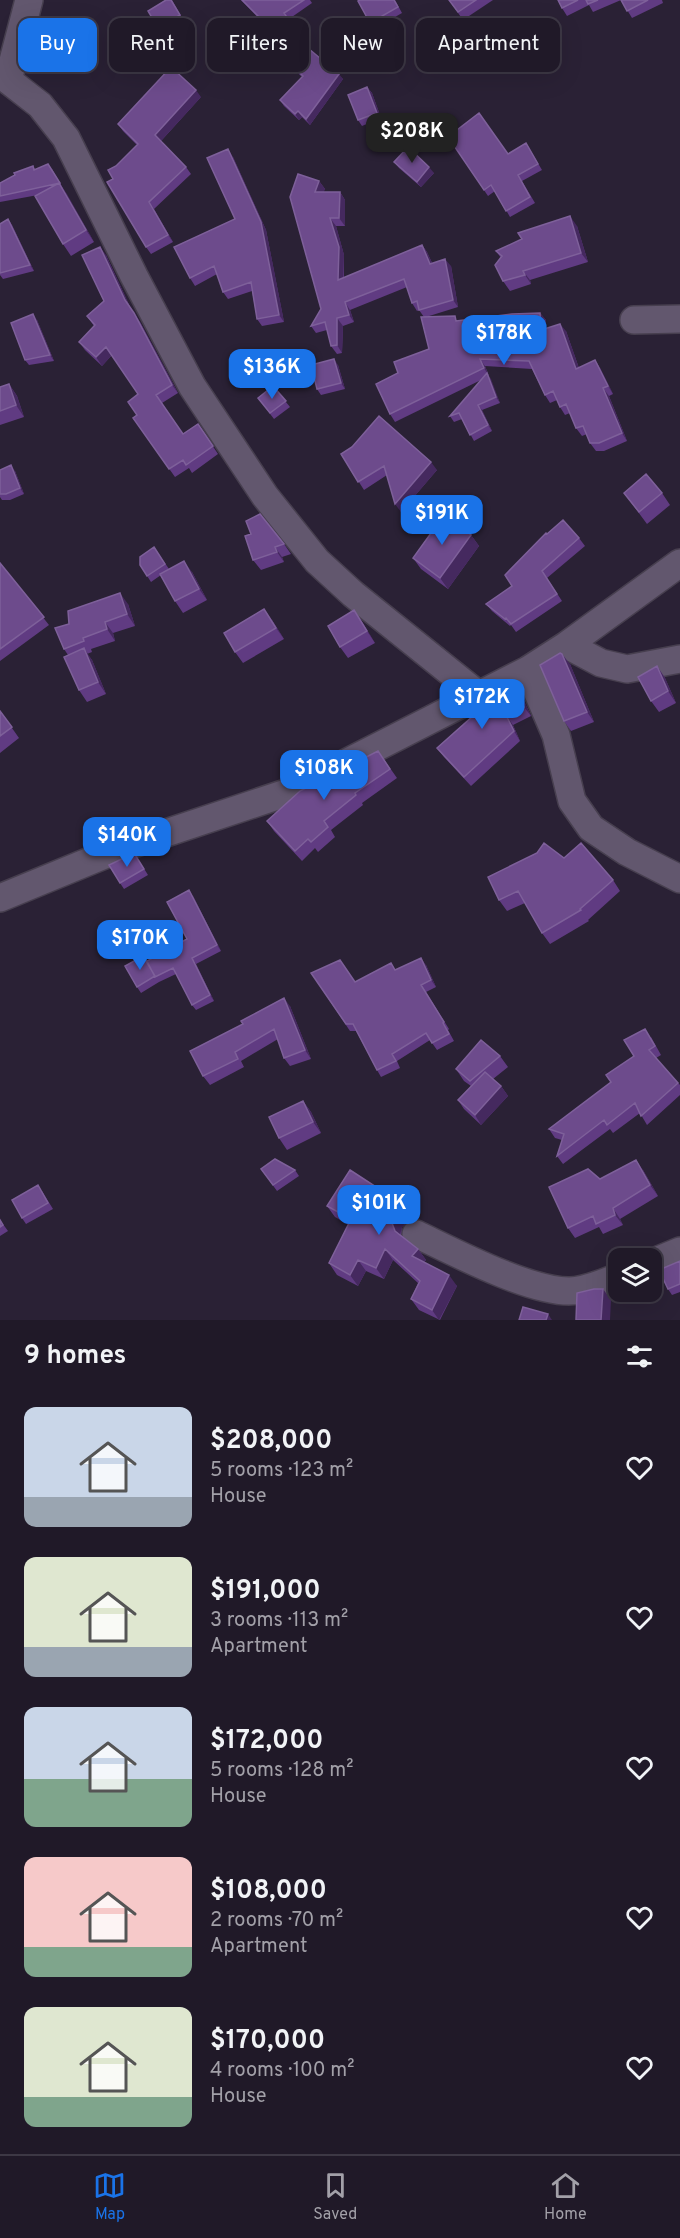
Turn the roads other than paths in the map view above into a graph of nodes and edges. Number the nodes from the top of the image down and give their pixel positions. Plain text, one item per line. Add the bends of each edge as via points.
1 (29, 0) edge
2 (4, 77) edge
3 (680, 319) edge
4 (634, 320) dead end
5 (680, 563) edge
6 (567, 645) junction
7 (680, 659) edge
8 (528, 670) junction
9 (480, 696) junction
10 (680, 879) edge
11 (0, 898) edge
12 (416, 1234) dead end
13 (680, 1251) edge
14 (662, 1258) edge
15 (608, 1281) edge

1 - 2 street
2 - 9 street via 40,105 66,138 192,386 265,496 324,567 353,594
3 - 4 street
5 - 6 street
6 - 7 street via 601,663 627,669
6 - 8 street
8 - 9 street
8 - 10 street via 556,735 572,801 591,828
9 - 11 street via 289,792 124,847
12 - 15 street via 542,1287 570,1291
13 - 14 street

